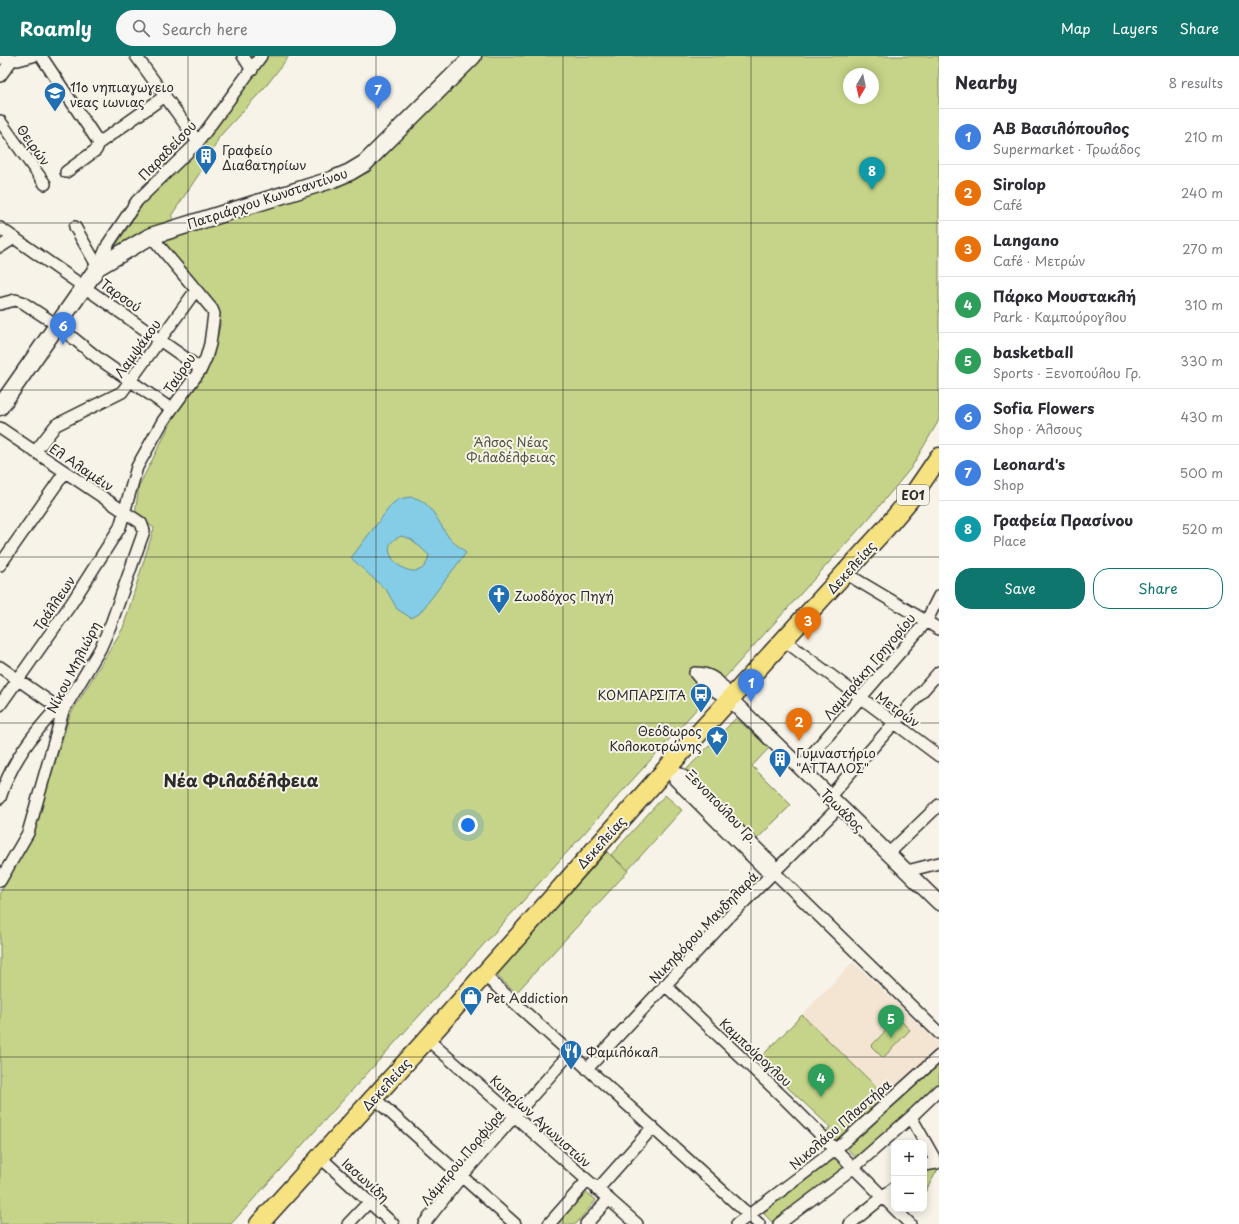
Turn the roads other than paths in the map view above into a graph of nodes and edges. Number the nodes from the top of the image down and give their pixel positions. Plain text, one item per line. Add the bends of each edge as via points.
1 (33, 56) edge
2 (41, 56) edge
3 (136, 56) edge
4 (243, 56) edge
5 (261, 56) edge
6 (473, 56) edge
7 (0, 58) edge
8 (12, 60) junction
9 (252, 70) junction
10 (0, 76) edge
11 (165, 96) junction
12 (0, 121) edge
13 (198, 142) junction
14 (99, 143) junction
15 (66, 172) dead end
16 (45, 184) dead end
17 (75, 227) dead end
18 (0, 228) edge
19 (151, 236) junction
20 (14, 238) junction
21 (0, 247) edge
22 (98, 267) junction
23 (84, 286) junction
24 (196, 290) junction
25 (0, 304) edge
26 (57, 325) junction
27 (160, 339) junction
28 (201, 369) junction
29 (131, 381) junction
30 (0, 407) edge
31 (171, 409) junction
32 (0, 428) edge
33 (35, 452) junction
34 (939, 457) edge
35 (65, 472) junction
36 (124, 512) junction
37 (144, 531) joint
38 (0, 565) edge
39 (845, 573) junction
40 (939, 596) edge
41 (926, 622) junction
42 (939, 629) edge
43 (785, 641) junction
44 (0, 667) edge
45 (939, 672) edge
46 (18, 680) junction
47 (860, 698) junction
48 (731, 700) junction
49 (0, 705) edge
50 (61, 709) junction
51 (894, 724) junction
52 (939, 756) edge
53 (800, 768) junction
54 (670, 769) junction
55 (830, 796) junction
56 (0, 798) edge
57 (939, 805) edge
58 (840, 806) junction
59 (888, 854) junction
60 (939, 863) edge
61 (907, 872) junction
62 (775, 873) junction
63 (0, 881) edge
64 (939, 903) edge
65 (484, 975) junction
66 (665, 985) junction
67 (939, 1032) edge
68 (427, 1039) junction
69 (570, 1053) junction
70 (939, 1056) edge
71 (587, 1069) junction
72 (939, 1090) edge
73 (374, 1098) junction
74 (516, 1116) junction
75 (911, 1117) junction
76 (653, 1127) junction
77 (835, 1150) junction
78 (320, 1157) junction
79 (927, 1164) edge
80 (938, 1164) edge
81 (853, 1168) junction
82 (461, 1177) junction
83 (587, 1181) junction
84 (597, 1190) junction
85 (891, 1190) edge
86 (882, 1198) junction
87 (609, 1199) junction
88 (369, 1202) junction
89 (750, 1216) junction
90 (854, 1223) edge
91 (259, 1224) edge
92 (348, 1224) edge
93 (393, 1224) edge
94 (424, 1224) edge
95 (515, 1224) edge
96 (549, 1224) edge
97 (586, 1224) edge
98 (638, 1224) edge
99 (737, 1224) edge
100 (759, 1224) edge
101 (779, 1224) edge
102 (910, 1224) edge

1 - 8 street
2 - 14 street
3 - 11 street
4 - 9 street
5 - 9 street, Παραδείσου
6 - 19 main road, Πατριάρχου Κωνσταντίνου via 372,156 350,172
7 - 8 street
8 - 10 street
9 - 13 street, Παραδείσου
11 - 13 street
11 - 14 street
12 - 16 street, Θειρών
13 - 22 street, Παραδείσου via 137,201 108,244
14 - 15 street via 96,150
17 - 22 street
18 - 20 street, Ταρσού
19 - 22 main road, Πατριάρχου Κωνσταντίνου
19 - 24 street, Ταύρου
20 - 21 street
20 - 23 street, Ταρσού
22 - 23 main road, Πατριάρχου Κωνσταντίνου
23 - 26 main road, Πατριάρχου Κωνσταντίνου
23 - 27 street, Ταρσού
24 - 27 street, Λαμψάκου
24 - 28 street, Ταύρου via 214,314 210,344
25 - 26 street via 19,301
26 - 29 street
26 - 30 main road, Πατριάρχου Κωνσταντίνου
27 - 28 street, Ταρσού
27 - 29 street, Λαμψάκου
28 - 31 street, Ταύρου
29 - 31 street
29 - 33 street, Λαμψάκου via 122,392 56,425
31 - 36 street, Ταύρου via 137,467
32 - 33 street, Ελ Αλαμέιν
33 - 35 street, Ελ Αλαμέιν
34 - 39 main road, Δεκελείας / ΕΟ1 via 911,498
35 - 36 street, Ελ Αλαμέιν
35 - 38 street
36 - 37 street, Ελ Αλαμέιν via 141,523
36 - 46 street, Τράλλεων via 120,527
37 - 50 street, Νίκου Μηλιώρη via 100,649
39 - 41 street
39 - 43 main road, Δεκελείας / ΕΟ1
40 - 41 street, Λαμπράκη Γρηγορίου
41 - 42 street
41 - 47 street, Λαμπράκη Γρηγορίου
43 - 47 street, Μετρών
43 - 48 main road, Δεκελείας / ΕΟ1
44 - 46 street
45 - 51 street
46 - 49 street, Τράλλεων
46 - 50 street
47 - 51 street, Μετρών
47 - 53 street, Λαμπράκη Γρηγορίου
48 - 53 street, Τρωάδος
48 - 54 main road, Δεκελείας / ΕΟ1
50 - 56 street via 35,733 24,749
50 - 63 street, Νίκου Μηλιώρη via 28,833
51 - 52 street, Μετρών
51 - 55 street
53 - 55 street, Τρωάδος
54 - 62 street, Ξενoπούλου Γρ. via 681,774 771,862
54 - 65 main road, Δεκελείας / ΕΟ1
55 - 58 street, Τρωάδος
57 - 59 street
58 - 59 street, Τρωάδος
58 - 62 street, Νικηφόρου Μανδηλαρά
59 - 61 street, Τρωάδος
60 - 61 street
61 - 64 street, Τρωάδος
62 - 66 street, Νικηφόρου Μανδηλαρά
62 - 67 street, Ξενoπούλου Γρ.
65 - 68 main road, Δεκελείας / ΕΟ1
65 - 69 street
66 - 71 street, Νικηφόρου Μανδηλαρά
66 - 77 street, Καμπούρογλου
68 - 73 main road, Δεκελείας / ΕΟ1
68 - 74 street, Κυπρίων Αγωνιστών
69 - 71 street
69 - 74 street, Λάμπρου Πορφύρα
70 - 77 street, Νικολάου Πλαστήρα
71 - 76 street
72 - 75 street
73 - 78 main road, Δεκελείας / ΕΟ1
73 - 82 street
74 - 82 street, Λάμπρου Πορφύρα
74 - 83 street, Κυπρίων Αγωνιστών
75 - 80 street
75 - 81 street
76 - 84 street
76 - 89 street
77 - 81 street, Καμπούρογλου
77 - 89 street, Νικολάου Πλαστήρα
78 - 88 street, Ιασωνίδη
78 - 91 main road, Δεκελείας / ΕΟ1
79 - 80 street
81 - 86 street, Καμπούρογλου
81 - 101 street
82 - 94 street, Λάμπρου Πορφύρα
82 - 95 street
83 - 84 street, Κυπρίων Αγωνιστών
83 - 96 street
84 - 87 street, Κυπρίων Αγωνιστών
85 - 86 street
86 - 90 street
86 - 102 street, Καμπούρογλου
87 - 97 street
87 - 98 street, Κυπρίων Αγωνιστών
88 - 92 street
88 - 93 street, Ιασωνίδη
89 - 99 street, Νικολάου Πλαστήρα
89 - 100 street

